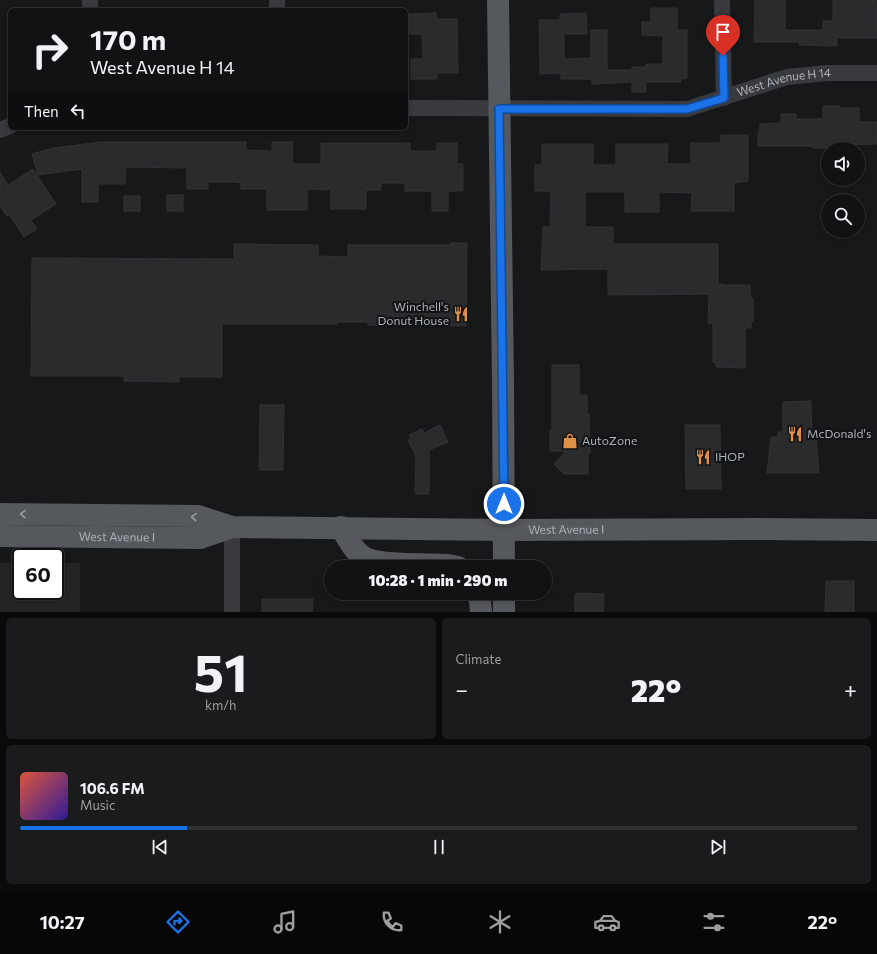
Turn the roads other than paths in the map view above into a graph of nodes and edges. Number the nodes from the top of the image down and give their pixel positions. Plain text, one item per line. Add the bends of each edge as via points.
1 (498, 0) edge
2 (722, 0) edge
3 (877, 73) edge
4 (724, 98) junction
5 (408, 108) edge
6 (499, 109) junction
7 (0, 514) edge
8 (133, 515) junction
9 (232, 527) junction
10 (341, 527) junction
11 (504, 530) junction
12 (877, 530) edge
13 (0, 536) edge
14 (35, 537) junction
15 (371, 560) edge
16 (504, 560) edge
17 (480, 600) edge
18 (504, 600) edge
19 (232, 612) edge
20 (481, 612) edge
21 (504, 612) edge

1 - 6 main road
2 - 4 street
3 - 4 street, West Avenue H 14 via 827,73 787,77
4 - 6 street, West Avenue H 14 via 687,109
5 - 6 street, West Avenue H 14
6 - 11 main road
8 -> 7 main road, West Avenue I
9 -> 8 main road, West Avenue I via 198,516
8 - 14 main road via 101,527 47,527 41,529
9 - 10 main road, West Avenue I
9 - 14 main road, West Avenue I via 200,538
9 - 19 street
10 - 11 main road, West Avenue I
10 - 15 main road via 351,545 366,559
11 - 12 main road, West Avenue I
11 - 16 main road
13 - 14 main road, West Avenue I
17 - 20 main road
18 - 21 main road

